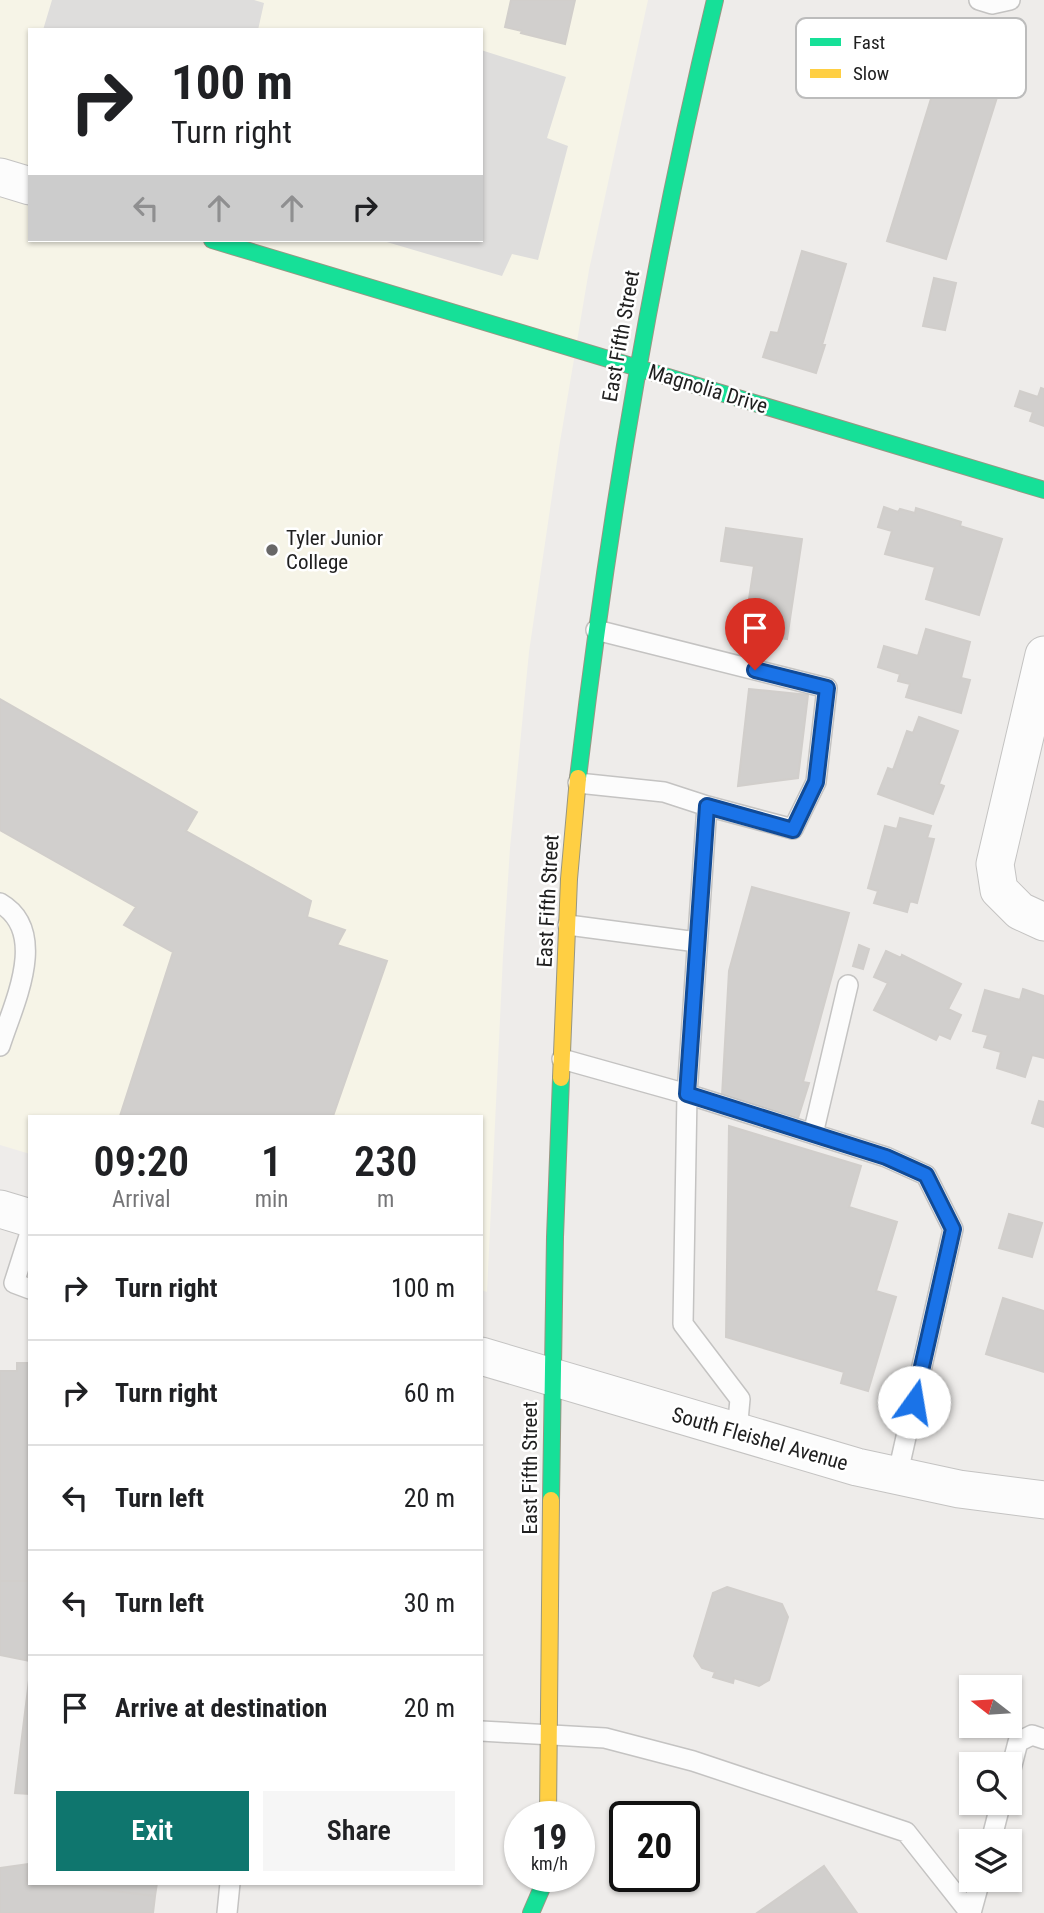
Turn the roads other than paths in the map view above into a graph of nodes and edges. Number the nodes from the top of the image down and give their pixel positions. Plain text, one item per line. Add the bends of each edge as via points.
1 (715, 0) edge
2 (979, 0) edge
3 (1010, 0) edge
4 (0, 177) edge
5 (28, 185) edge
6 (219, 242) edge
7 (636, 368) junction
8 (1044, 490) edge
9 (596, 630) junction
10 (1044, 655) edge
11 (578, 783) junction
12 (707, 806) junction
13 (0, 903) edge
14 (1044, 922) edge
15 (568, 925) junction
16 (698, 942) junction
17 (848, 985) dead end
18 (0, 1046) edge
19 (562, 1059) junction
20 (687, 1094) junction
21 (813, 1134) junction
22 (0, 1209) edge
23 (28, 1217) edge
24 (28, 1239) edge
25 (28, 1288) edge
26 (483, 1357) edge
27 (552, 1377) junction
28 (737, 1432) junction
29 (897, 1477) junction
30 (1044, 1500) edge
31 (483, 1731) edge
32 (549, 1737) junction
33 (1044, 1739) edge
34 (1015, 1752) edge
35 (548, 1801) edge
36 (230, 1885) edge
37 (540, 1892) edge
38 (547, 1892) edge
39 (976, 1892) edge
40 (227, 1913) edge
41 (531, 1913) edge
42 (547, 1913) edge
43 (970, 1913) edge

1 - 7 main road, East Fifth Street via 659,240
2 - 3 lane via 992,4
4 - 5 street
6 - 7 main road, Magnolia Drive
7 - 8 main road, Magnolia Drive
7 - 9 main road, East Fifth Street
9 - 11 main road, East Fifth Street
9 - 12 lane via 827,688 816,782 793,830
10 - 14 street via 995,864 999,890 1020,911
11 - 12 lane via 664,792
11 - 15 main road, East Fifth Street
12 - 16 lane
13 - 18 lane via 16,920 27,953
15 - 16 lane
15 - 19 main road, East Fifth Street
16 - 20 lane
17 - 21 lane
19 - 20 lane
19 - 27 main road, East Fifth Street
20 - 21 lane
20 - 28 lane via 683,1324 740,1399
21 - 29 lane via 926,1175 953,1229
22 - 23 street
24 - 25 lane via 14,1283
26 - 27 street, South Fleishel Avenue
27 - 28 street, South Fleishel Avenue
27 - 32 main road, East Fifth Street
28 - 29 street, South Fleishel Avenue
29 - 30 street, South Fleishel Avenue
31 - 32 lane
32 - 35 main road, East Fifth Street
32 - 43 lane via 605,1738 906,1832
33 - 34 lane via 1032,1735 1018,1742
36 - 40 lane
37 - 41 main road
38 - 42 main road
39 - 43 lane

